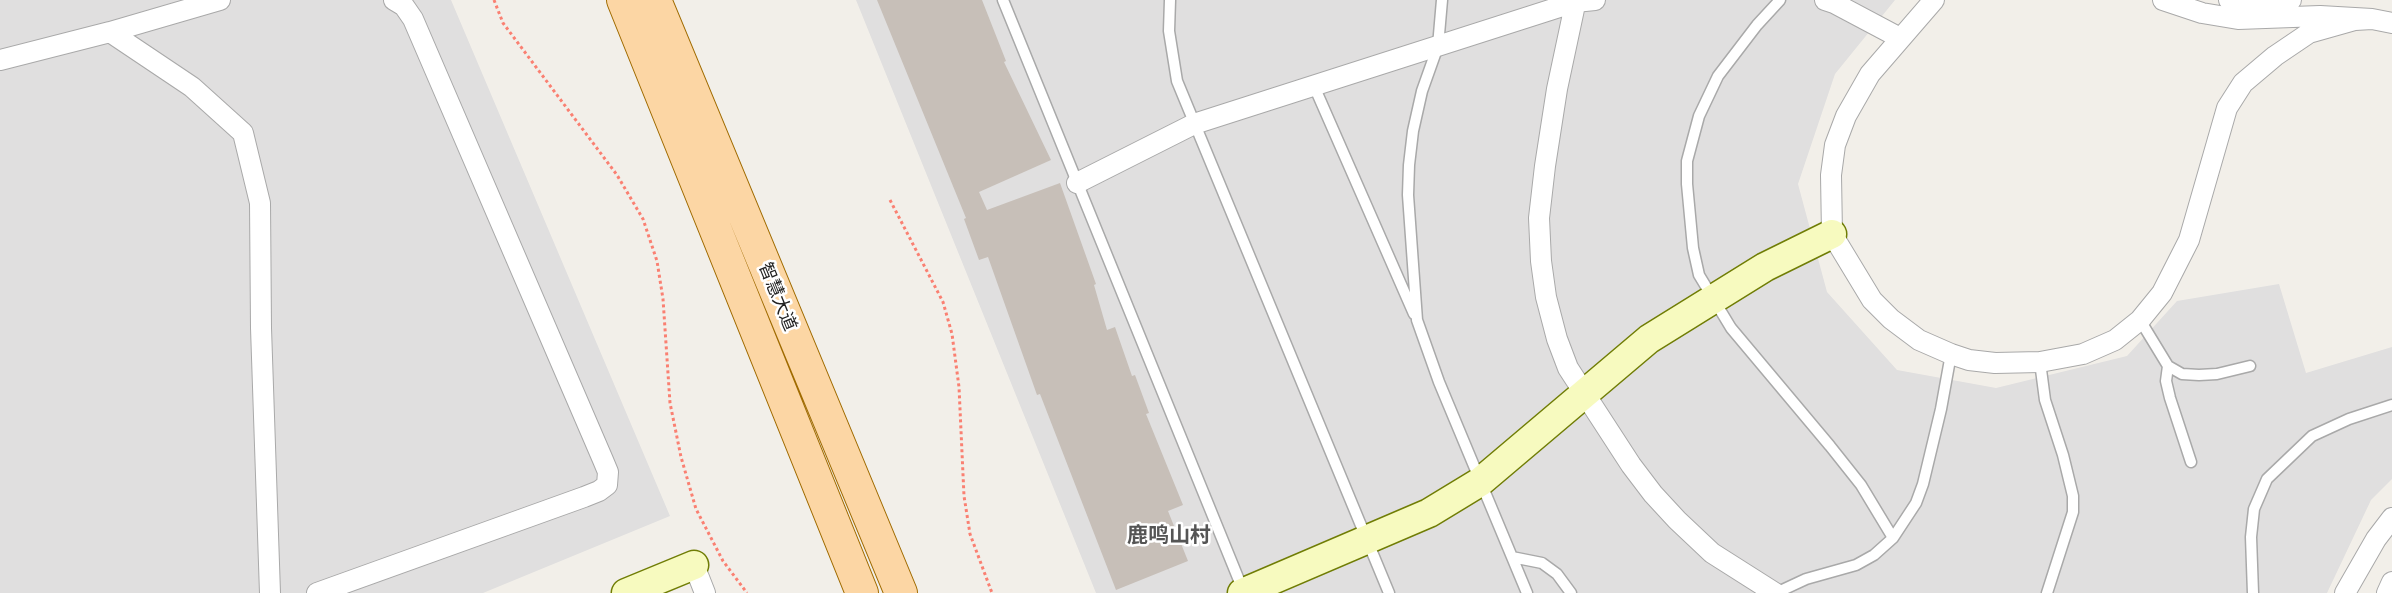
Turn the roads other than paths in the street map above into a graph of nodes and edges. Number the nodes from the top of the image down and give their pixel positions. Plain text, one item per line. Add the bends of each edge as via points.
1 (220, 0) edge
2 (394, 0) edge
3 (623, 0) edge
4 (655, 0) edge
5 (1003, 0) edge
6 (1170, 0) edge
7 (1442, 0) edge
8 (1780, 0) edge
9 (1825, 0) edge
10 (1934, 0) edge
11 (2163, 0) edge
12 (2229, 0) edge
13 (2291, 0) edge
14 (1582, 1) edge
15 (2372, 19) junction
16 (2392, 23) edge
17 (110, 32) junction
18 (1900, 38) junction
19 (1438, 46) junction
20 (0, 60) edge
21 (1314, 86) junction
22 (1194, 124) junction
23 (1077, 183) junction
24 (1832, 234) junction
25 (1712, 299) junction
26 (1417, 320) junction
27 (2140, 320) junction
28 (1951, 354) junction
29 (2040, 362) junction
30 (2168, 366) junction
31 (2250, 366) dead end
32 (1585, 394) junction
33 (2392, 405) edge
34 (2191, 462) dead end
35 (1480, 482) junction
36 (2392, 518) edge
37 (1893, 538) junction
38 (1367, 540) junction
39 (1512, 557) junction
40 (694, 565) joint
41 (2392, 582) edge
42 (270, 593) edge
43 (317, 593) edge
44 (626, 593) edge
45 (705, 593) edge
46 (862, 593) edge
47 (901, 593) edge
48 (1243, 593) edge
49 (1389, 593) edge
50 (1527, 593) edge
51 (1571, 593) edge
52 (1775, 593) edge
53 (2047, 593) edge
54 (2253, 593) edge
55 (2345, 593) edge
56 (2387, 593) edge

1 - 17 street
2 - 43 street via 413,19 608,472 607,485 584,497
3 - 46 main road, 智慧大道
4 - 47 main road, 智慧大道
5 - 23 lane
6 - 22 lane via 1169,31 1177,81
7 - 19 lane
8 - 25 lane via 1718,76 1699,116 1687,161 1693,248 1699,275
9 - 18 street
10 - 18 street
11 - 15 street via 2202,13 2238,19
12 - 13 street
14 - 19 street
14 - 32 street via 1557,89 1539,218 1546,297 1568,368
15 - 16 street
15 - 27 street via 2309,33 2243,83 2227,108 2189,240 2162,293
17 - 20 street
17 - 42 street via 192,87 243,133 260,203
18 - 24 street via 1870,74 1835,145
19 - 21 street
19 - 26 lane via 1422,91 1409,165
21 - 22 street
21 - 26 lane
22 - 23 street
22 - 38 lane
23 - 48 lane
24 - 25 street
24 - 28 street via 1872,300 1891,320 1919,340
25 - 32 street via 1649,339
25 - 37 lane via 1731,328 1855,477
26 - 35 lane
27 - 29 street via 2115,340 2083,354
27 - 30 lane
28 - 29 street via 1995,363
28 - 37 lane via 1923,484 1916,503
29 - 53 lane via 2045,400 2073,496 2073,512
30 - 31 lane via 2182,374 2199,375
30 - 34 lane via 2169,398
32 - 35 street
32 - 52 street via 1631,465 1677,520 1712,553
33 - 54 lane via 2312,436 2267,479 2254,509
35 - 38 street via 1429,513
35 - 39 lane
36 - 55 street
37 - 52 lane via 1856,566 1806,579
38 - 48 street
38 - 49 lane
39 - 50 lane
39 - 51 lane via 1542,563 1557,574
40 - 44 street
40 - 45 street
41 - 56 street

